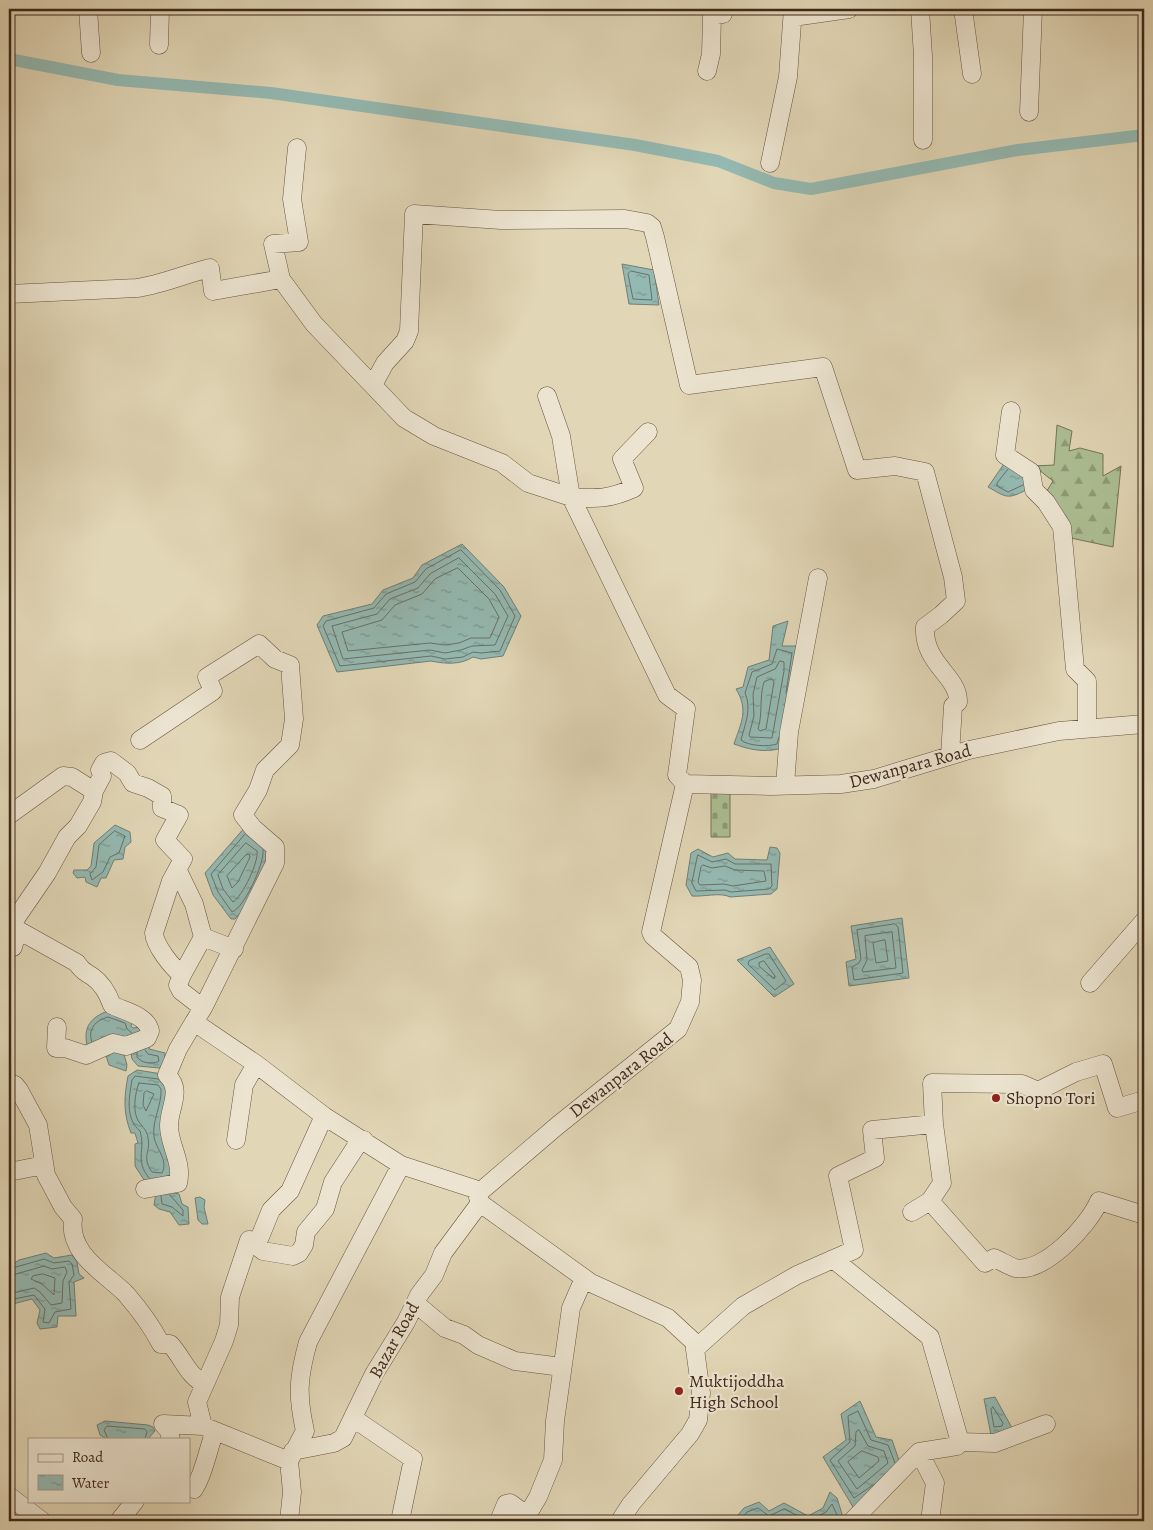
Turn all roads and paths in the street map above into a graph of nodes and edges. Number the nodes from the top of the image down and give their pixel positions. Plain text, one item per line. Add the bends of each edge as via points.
1 (88, 9) edge
2 (160, 9) edge
3 (723, 9) edge
4 (849, 9) edge
5 (920, 9) edge
6 (962, 9) edge
7 (1033, 9) edge
8 (793, 13) edge
9 (159, 46) dead end
10 (91, 53) dead end
11 (707, 71) dead end
12 (972, 74) dead end
13 (1029, 112) dead end
14 (923, 140) dead end
15 (298, 148) dead end
16 (770, 163) dead end
17 (281, 279) junction
18 (9, 294) edge
19 (373, 385) junction
20 (547, 396) dead end
21 (1011, 411) dead end
22 (648, 432) dead end
23 (571, 497) junction
24 (818, 578) dead end
25 (1144, 724) edge
26 (1087, 728) junction
27 (140, 740) dead end
28 (950, 756) junction
29 (685, 784) junction
30 (785, 785) junction
31 (94, 791) junction
32 (9, 815) edge
33 (178, 871) junction
34 (1144, 921) edge
35 (18, 930) junction
36 (203, 937) junction
37 (9, 947) edge
38 (234, 949) junction
39 (182, 975) junction
40 (1090, 982) dead end
41 (198, 1015) junction
42 (57, 1027) dead end
43 (256, 1064) junction
44 (9, 1083) edge
45 (1144, 1100) edge
46 (324, 1116) junction
47 (934, 1124) junction
48 (236, 1140) dead end
49 (364, 1140) junction
50 (44, 1165) junction
51 (401, 1165) junction
52 (9, 1172) edge
53 (146, 1189) dead end
54 (480, 1197) junction
55 (930, 1201) junction
56 (912, 1212) dead end
57 (1144, 1215) edge
58 (256, 1241) junction
59 (833, 1259) junction
60 (584, 1278) junction
61 (415, 1302) junction
62 (695, 1349) junction
63 (562, 1367) junction
64 (204, 1384) junction
65 (353, 1418) junction
66 (1046, 1424) dead end
67 (209, 1429) junction
68 (170, 1438) edge
69 (960, 1442) junction
70 (919, 1452) junction
71 (291, 1456) junction
72 (190, 1488) edge
73 (9, 1496) edge
74 (134, 1502) edge
75 (42, 1521) edge
76 (119, 1521) edge
77 (289, 1521) edge
78 (400, 1521) edge
79 (499, 1521) edge
80 (620, 1521) edge
81 (852, 1521) edge
82 (930, 1521) edge

1 - 10 street
2 - 9 street
3 - 11 street via 724,14 712,16
4 - 8 street
5 - 14 street
6 - 12 street
7 - 13 street
8 - 16 street via 788,76
15 - 17 street via 292,199 299,242 273,244
17 - 18 street via 213,291 210,268 137,288
17 - 19 street via 314,324
19 - 23 street via 395,410 416,427 502,463 528,483
19 - 28 street via 409,331 414,214 501,220 625,219 647,223 652,227 655,238 689,385 824,367 857,470 895,466 925,472 953,577 956,601 925,627 924,638 929,655 958,693 958,702 953,706
20 - 23 street via 562,436
21 - 26 street via 1005,455 1031,472 1034,490 1062,527 1075,669 1087,681
22 - 23 street via 622,459 634,488 600,499
23 - 29 street via 667,695 686,709 678,775
24 - 30 street via 789,732
25 - 26 street, Dewanpara Road
26 - 28 street, Dewanpara Road via 1050,733
27 - 38 street via 214,691 207,677 259,644 275,659 290,665 294,719 290,744 265,770 243,815 275,847 275,863
28 - 30 street, Dewanpara Road via 874,779 841,784
29 - 30 street, Dewanpara Road
29 - 54 street, Dewanpara Road via 651,932 689,967 692,980 690,1002 678,1030 557,1126
31 - 32 street via 72,777 63,776
31 - 33 street via 102,776 100,770 104,763 111,761 128,773 133,782 162,796 162,808 180,815 165,840 183,859
31 - 35 street via 92,802 78,826 67,837 12,924
33 - 36 street via 194,904
33 - 39 street via 171,881 154,933 155,941
34 - 40 street
35 - 37 street via 13,946
35 - 42 street via 77,963 107,992 112,1005 138,1017 150,1031 147,1038 135,1043 126,1046 113,1043 86,1056 56,1048
36 - 38 street
36 - 39 street
38 - 41 street
39 - 41 street via 178,985
41 - 43 street
41 - 53 street via 167,1074 176,1090 169,1113 169,1131 178,1160 178,1183
43 - 46 street
43 - 48 street via 244,1085
44 - 50 street via 15,1085 38,1126
45 - 47 street via 1117,1108 1103,1064 1076,1072 1038,1091 1022,1084 932,1083
46 - 49 street
46 - 58 street via 290,1191 271,1210
47 - 55 street via 942,1183
47 - 59 street via 872,1130 875,1158 838,1176 854,1250
49 - 51 street
49 - 58 street via 357,1145 333,1182 324,1209 306,1232 299,1252 293,1256 263,1251
50 - 52 street
50 - 64 street via 63,1207 73,1219 72,1227 81,1252 126,1295 161,1344 170,1344 197,1381
51 - 54 street
51 - 71 street via 308,1342 301,1366 298,1399 305,1431
54 - 60 street
54 - 61 street, Bazar Road via 442,1253 434,1275
55 - 56 street
55 - 57 street via 986,1263 994,1258 1016,1268 1038,1265 1088,1222 1099,1201
58 - 64 street via 249,1240 243,1252 230,1297 229,1325
59 - 62 street via 797,1274 743,1306
59 - 69 street via 930,1337
60 - 62 street via 668,1318 694,1342
60 - 63 street via 571,1308
61 - 63 street via 445,1328 478,1345 516,1361
61 - 65 street, Bazar Road
62 - 80 street via 701,1393 698,1420
63 - 79 street via 553,1460 545,1481 528,1514 510,1503 506,1504
64 - 67 street via 197,1402
65 - 71 street, Bazar Road via 343,1438
65 - 78 street via 413,1460
66 - 69 street via 995,1443
67 - 68 street via 163,1424 170,1432
67 - 71 street
67 - 72 street via 202,1476 194,1489
69 - 70 street via 957,1446
70 - 81 street
70 - 82 street via 935,1482
71 - 77 street
73 - 75 street
74 - 76 street

